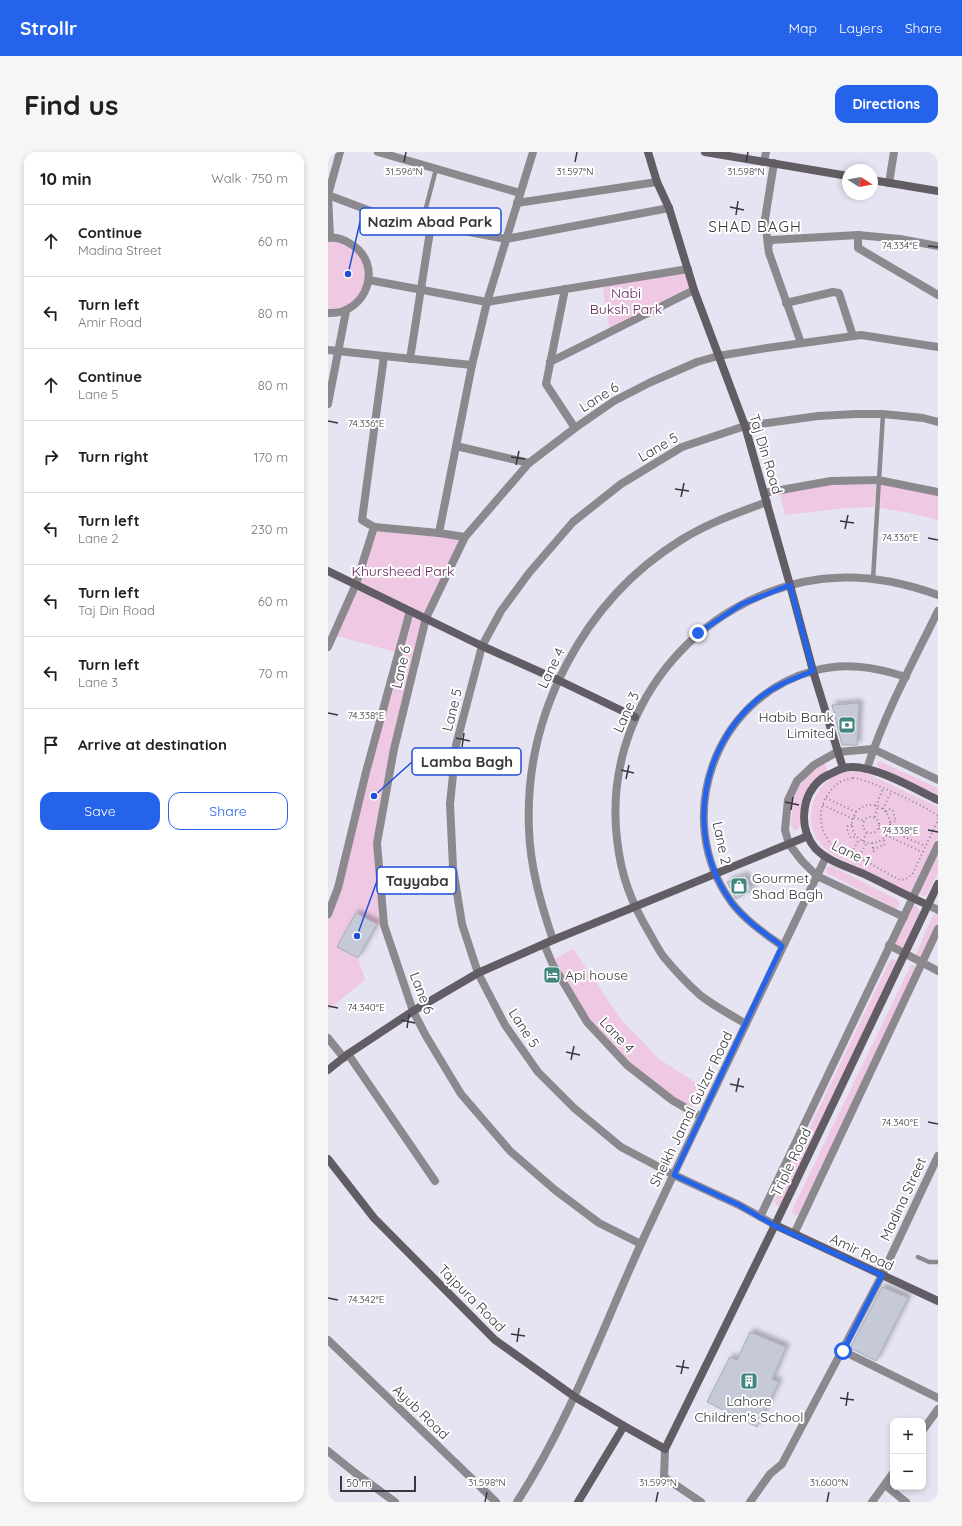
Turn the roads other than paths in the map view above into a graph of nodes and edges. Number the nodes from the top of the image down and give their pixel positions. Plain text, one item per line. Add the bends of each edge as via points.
1 (340, 152) edge
2 (378, 152) edge
3 (533, 152) edge
4 (648, 152) edge
5 (705, 152) edge
6 (766, 152) edge
7 (894, 152) edge
8 (764, 162) junction
9 (774, 164) junction
10 (436, 169) junction
11 (842, 175) edge
12 (878, 181) edge
13 (657, 182) junction
14 (889, 183) junction
15 (938, 191) edge
16 (520, 193) junction
17 (328, 195) edge
18 (517, 203) junction
19 (669, 208) junction
20 (422, 223) junction
21 (431, 225) junction
22 (858, 235) junction
23 (329, 238) edge
24 (506, 240) junction
25 (768, 246) junction
26 (938, 246) edge
27 (688, 269) junction
28 (369, 280) junction
29 (565, 289) junction
30 (421, 290) junction
31 (694, 290) junction
32 (938, 295) edge
33 (487, 302) junction
34 (786, 303) junction
35 (346, 311) junction
36 (328, 313) edge
37 (854, 336) junction
38 (800, 343) junction
39 (938, 347) edge
40 (328, 350) edge
41 (339, 352) junction
42 (384, 356) junction
43 (718, 356) junction
44 (410, 359) junction
45 (550, 362) junction
46 (472, 365) junction
47 (328, 404) edge
48 (883, 414) junction
49 (938, 422) edge
50 (745, 426) junction
51 (575, 428) junction
52 (456, 446) junction
53 (529, 463) junction
54 (878, 480) junction
55 (938, 492) edge
56 (764, 493) junction
57 (767, 502) junction
58 (374, 527) junction
59 (439, 533) junction
60 (465, 537) junction
61 (328, 571) edge
62 (873, 579) junction
63 (356, 584) junction
64 (790, 585) junction
65 (938, 595) edge
66 (410, 611) junction
67 (938, 611) edge
68 (426, 618) junction
69 (482, 646) junction
70 (328, 647) edge
71 (813, 671) junction
72 (906, 676) junction
73 (558, 680) junction
74 (635, 717) junction
75 (873, 749) junction
76 (837, 752) junction
77 (843, 768) junction
78 (867, 769) junction
79 (938, 780) edge
80 (938, 800) edge
81 (808, 836) junction
82 (789, 844) junction
83 (938, 845) edge
84 (826, 858) junction
85 (715, 874) junction
86 (817, 876) junction
87 (938, 884) edge
88 (913, 898) junction
89 (928, 906) junction
90 (634, 907) junction
91 (938, 910) edge
92 (328, 914) edge
93 (904, 917) junction
94 (938, 929) edge
95 (553, 940) junction
96 (544, 944) junction
97 (889, 945) junction
98 (782, 946) junction
99 (906, 953) junction
100 (922, 962) junction
101 (938, 971) edge
102 (478, 973) junction
103 (413, 1011) junction
104 (746, 1024) junction
105 (328, 1038) edge
106 (346, 1056) junction
107 (328, 1070) edge
108 (701, 1117) junction
109 (938, 1156) edge
110 (328, 1159) edge
111 (674, 1175) junction
112 (435, 1181) dead end
113 (760, 1217) junction
114 (775, 1226) junction
115 (794, 1234) junction
116 (641, 1244) junction
117 (918, 1257) dead end
118 (938, 1262) edge
119 (882, 1275) junction
120 (938, 1301) edge
121 (328, 1340) edge
122 (843, 1351) junction
123 (575, 1397) junction
124 (938, 1398) edge
125 (938, 1408) edge
126 (624, 1426) junction
127 (926, 1426) edge
128 (665, 1448) junction
129 (328, 1451) edge
130 (890, 1478) edge
131 (885, 1485) junction
132 (395, 1502) edge
133 (496, 1502) edge
134 (517, 1502) edge
135 (578, 1502) edge
136 (701, 1502) edge
137 (750, 1502) edge
138 (872, 1502) edge
139 (906, 1502) edge

1 - 17 street
2 - 10 street
3 - 16 street
4 - 13 main road, Taj Din Road
5 - 8 main road
6 - 8 street
7 - 14 street
8 - 9 main road
9 - 11 main road
9 - 25 street via 765,219
10 - 16 street
10 - 20 lane
12 - 14 main road
13 - 18 street
13 - 19 main road, Taj Din Road
14 - 15 main road
16 - 18 street
17 - 20 street via 381,215
17 - 23 street
18 - 24 street
19 - 24 street
19 - 27 main road, Taj Din Road
20 - 21 street
21 - 24 street
21 - 30 street
22 - 25 street via 770,240
22 - 26 street via 900,238
22 - 32 street via 858,248
23 - 28 street via 343,240 359,250 368,267
24 - 33 street
25 - 34 street
27 - 29 street
27 - 31 main road, Taj Din Road
28 - 30 street
28 - 35 street via 365,293
29 - 33 street
29 - 45 street
30 - 33 street
30 - 44 street
31 - 43 main road, Taj Din Road
31 - 45 street
33 - 46 street
34 - 37 street via 833,292 840,293
34 - 38 street
35 - 36 street
35 - 41 street
37 - 38 street, Lane 6
37 - 39 street, Lane 6
38 - 43 street, Lane 6
40 - 41 street
41 - 42 street
41 - 47 street
42 - 44 street
42 - 58 street via 362,520
43 - 50 main road, Taj Din Road
43 - 51 street, Lane 6 via 697,362 651,382 614,401
44 - 46 street
45 - 51 street via 546,384
46 - 52 street
48 - 49 street, Lane 5
48 - 50 street, Lane 5 via 818,416
48 - 54 lane
50 - 56 main road, Taj Din Road
50 - 69 street, Lane 5 via 682,447 621,484 573,522 529,573 501,611
51 - 53 street, Lane 6
52 - 53 street
52 - 59 street
53 - 60 street, Lane 6
54 - 55 street
54 - 56 street via 831,481
54 - 62 lane
56 - 57 main road, Taj Din Road
57 - 64 main road, Taj Din Road
57 - 73 street, Lane 4 via 722,518 688,536 643,568 610,601 581,638
58 - 59 street
58 - 63 street
59 - 60 street
60 - 68 street, Lane 6
61 - 63 main road
62 - 64 street, Lane 3 via 821,579
62 - 65 street, Lane 3 via 915,587
63 - 66 main road
63 - 70 street
64 - 71 main road, Taj Din Road
64 - 74 street, Lane 3 via 742,604 698,633 662,671
66 - 68 main road
66 - 92 street via 366,772 338,888
67 - 72 street
68 - 69 main road
68 - 103 street, Lane 6 via 394,749 377,843 384,925
69 - 73 main road
69 - 102 street, Lane 5 via 456,745 450,804 453,868 462,924
71 - 72 street, Lane 2 via 860,666
71 - 76 main road, Taj Din Road
71 - 85 street, Lane 2 via 783,682 757,700 735,723 718,750 707,780 703,812 706,843
72 - 75 street
73 - 74 main road
73 - 95 street, Lane 4 via 544,715 535,752 529,798 533,867 541,904
74 - 90 street, Lane 3 via 619,770 615,798 615,826 620,860
75 - 76 street
75 - 78 street
75 - 79 street
76 - 77 main road, Taj Din Road
76 - 82 street via 814,765 797,781 788,800 785,830
77 - 78 main road, Lane 1
77 - 81 main road, Lane 1 via 822,778 807,798 804,824
78 - 80 main road, Lane 1
81 - 82 main road
81 - 84 main road, Lane 1
82 - 85 main road
82 - 86 street
83 - 88 street
84 - 86 street, Sheikh Jamal Gulzar Road
84 - 88 main road, Lane 1
85 - 90 main road
85 - 98 street, Lane 2 via 732,903 755,927
86 - 93 street
86 - 98 street, Sheikh Jamal Gulzar Road
87 - 89 main road, Triple Road
88 - 89 main road, Lane 1
88 - 93 street
89 - 91 street
89 - 99 main road, Triple Road
90 - 95 main road
90 - 104 street, Lane 3 via 662,955 694,989
93 - 97 street
94 - 100 street
95 - 96 main road
96 - 102 main road
96 - 108 street, Lane 4 via 553,965 587,1022 627,1065 672,1100
97 - 99 street
97 - 113 street
98 - 104 street, Sheikh Jamal Gulzar Road
99 - 100 street
99 - 114 main road, Triple Road
100 - 101 street
100 - 115 street
102 - 103 main road
102 - 111 street, Lane 5 via 504,1025 538,1072 574,1108 621,1147
103 - 106 main road
103 - 116 street, Lane 6 via 461,1094 510,1151 555,1190 599,1223
104 - 108 street, Sheikh Jamal Gulzar Road
105 - 106 street
106 - 107 main road
106 - 112 street
108 - 111 street, Sheikh Jamal Gulzar Road
109 - 119 street, Madina Street
110 - 123 main road, Tajpura Road via 374,1218 495,1340
111 - 113 street, Lane 5
111 - 116 street, Sheikh Jamal Gulzar Road
113 - 114 street, Lane 5
114 - 115 main road, Amir Road
114 - 128 main road, Triple Road
115 - 119 main road, Amir Road
116 - 123 street, Sheikh Jamal Gulzar Road
117 - 118 lane via 929,1262
119 - 120 main road, Amir Road
119 - 122 street, Madina Street
121 - 133 street, Ayub Road
122 - 124 street
122 - 137 street, Madina Street via 782,1464 770,1474
123 - 126 main road, Tajpura Road
123 - 134 street, Sheikh Jamal Gulzar Road
125 - 127 street
126 - 128 main road, Tajpura Road
126 - 135 main road
128 - 136 street via 664,1477
129 - 132 street
130 - 131 street
131 - 138 street
131 - 139 street

